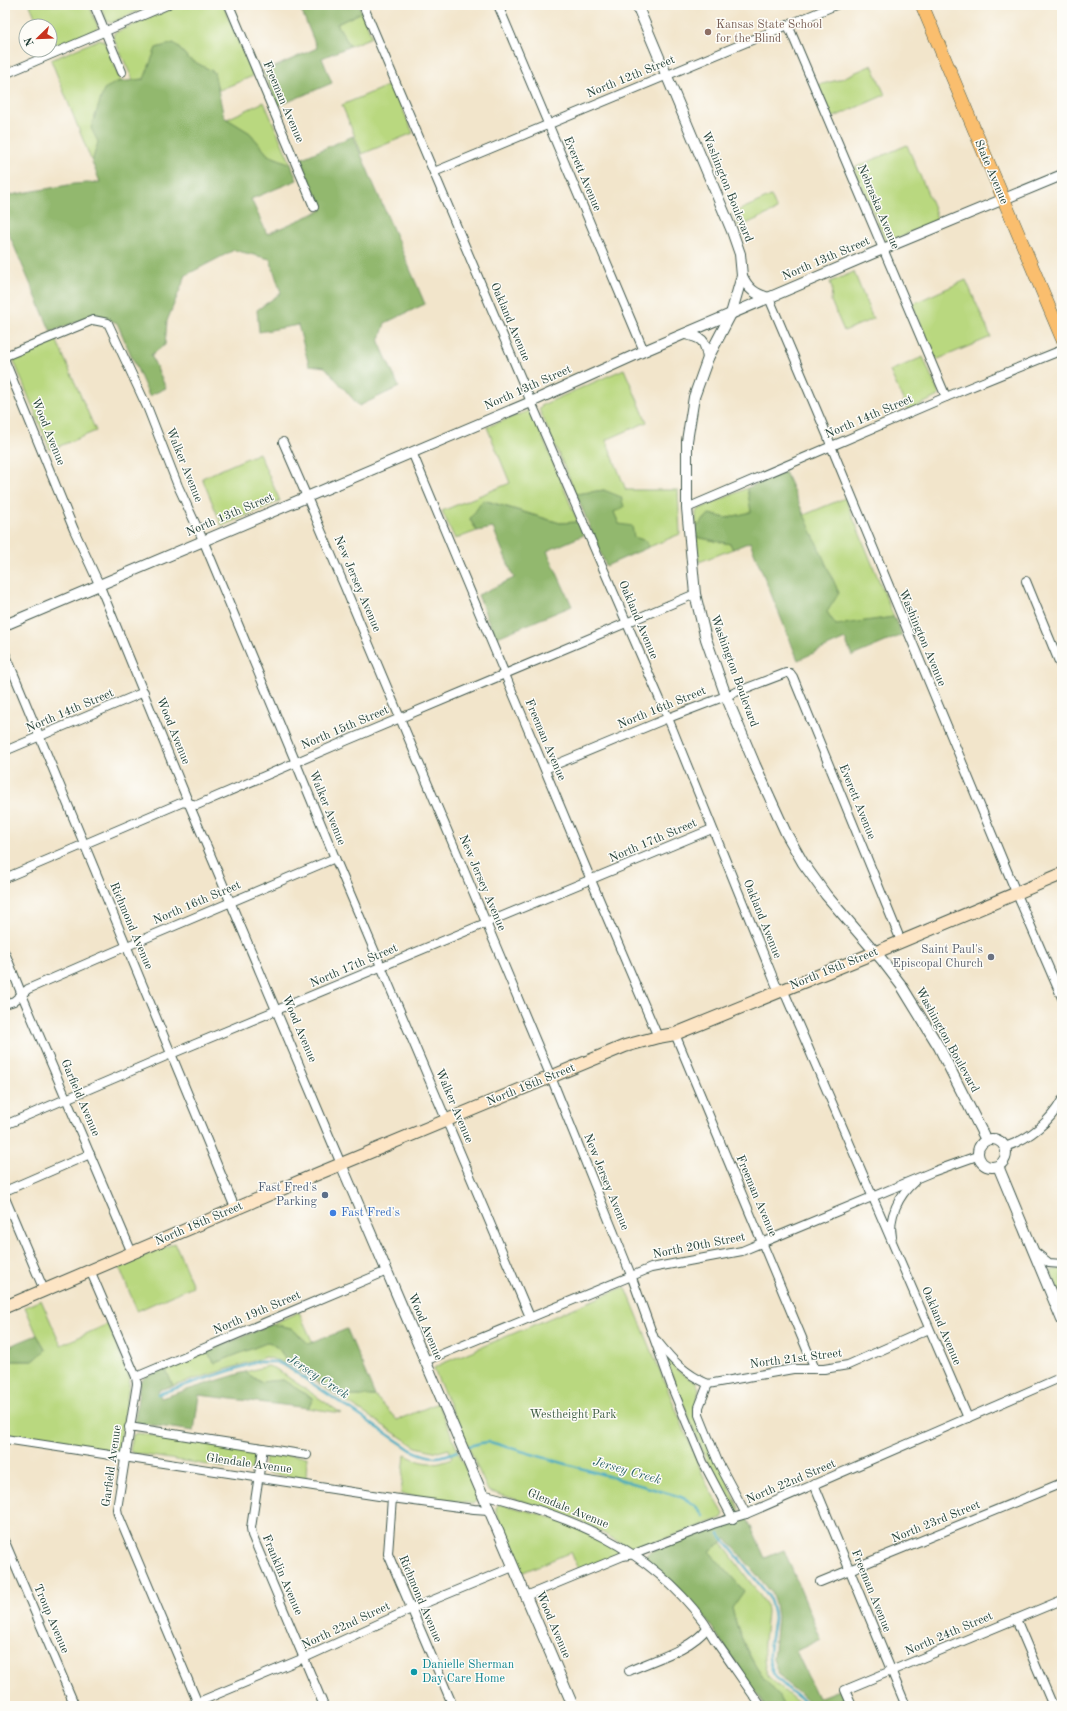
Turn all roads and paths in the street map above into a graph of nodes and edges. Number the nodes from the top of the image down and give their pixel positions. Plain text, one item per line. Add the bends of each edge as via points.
1 (94, 5) edge
2 (167, 5) edge
3 (229, 5) edge
4 (363, 5) edge
5 (498, 5) edge
6 (637, 5) edge
7 (836, 5) edge
8 (922, 5) edge
9 (788, 26) junction
10 (105, 31) junction
11 (122, 72) dead end
12 (5, 74) edge
13 (666, 74) junction
14 (548, 124) junction
15 (434, 172) junction
16 (1062, 175) edge
17 (1003, 200) junction
18 (314, 207) dead end
19 (883, 249) junction
20 (742, 276) junction
21 (769, 298) junction
22 (731, 314) junction
23 (684, 334) junction
24 (1062, 338) edge
25 (1062, 350) edge
26 (644, 351) junction
27 (5, 356) edge
28 (708, 358) junction
29 (5, 361) edge
30 (946, 397) junction
31 (531, 402) junction
32 (282, 442) dead end
33 (831, 446) junction
34 (412, 452) junction
35 (307, 496) junction
36 (687, 508) junction
37 (203, 540) junction
38 (1026, 581) dead end
39 (99, 584) junction
40 (695, 594) junction
41 (626, 622) junction
42 (5, 625) edge
43 (5, 653) edge
44 (1062, 669) edge
45 (790, 673) joint
46 (505, 675) junction
47 (144, 692) junction
48 (726, 696) junction
49 (400, 718) junction
50 (668, 718) junction
51 (39, 736) junction
52 (5, 751) edge
53 (296, 763) junction
54 (545, 769) junction
55 (189, 804) junction
56 (712, 829) junction
57 (84, 844) junction
58 (335, 858) junction
59 (1062, 874) edge
60 (5, 878) edge
61 (591, 880) junction
62 (1016, 894) junction
63 (231, 902) junction
64 (486, 923) junction
65 (901, 941) junction
66 (127, 946) junction
67 (5, 953) edge
68 (874, 953) junction
69 (381, 968) junction
70 (1059, 985) edge
71 (781, 991) junction
72 (1062, 993) edge
73 (22, 995) junction
74 (1062, 998) edge
75 (5, 1004) edge
76 (277, 1011) junction
77 (675, 1034) junction
78 (658, 1036) junction
79 (171, 1054) junction
80 (550, 1077) junction
81 (67, 1099) junction
82 (1062, 1100) edge
83 (447, 1120) junction
84 (5, 1125) edge
85 (986, 1140) junction
86 (1005, 1148) junction
87 (90, 1154) junction
88 (977, 1156) junction
89 (341, 1164) junction
90 (998, 1166) junction
91 (932, 1172) junction
92 (5, 1191) edge
93 (872, 1197) junction
94 (5, 1198) edge
95 (235, 1208) junction
96 (893, 1242) junction
97 (763, 1244) junction
98 (1030, 1244) junction
99 (132, 1253) junction
100 (1062, 1264) edge
101 (90, 1270) junction
102 (387, 1271) junction
103 (631, 1275) junction
104 (44, 1290) junction
105 (5, 1307) edge
106 (530, 1317) junction
107 (1062, 1320) edge
108 (929, 1329) junction
109 (653, 1336) junction
110 (425, 1361) junction
111 (814, 1369) junction
112 (136, 1377) junction
113 (1062, 1377) edge
114 (708, 1384) junction
115 (968, 1418) junction
116 (130, 1427) junction
117 (5, 1439) edge
118 (263, 1448) junction
119 (307, 1455) dead end
120 (125, 1457) junction
121 (258, 1477) junction
122 (1062, 1483) edge
123 (814, 1484) junction
124 (482, 1494) junction
125 (392, 1498) junction
126 (489, 1510) junction
127 (746, 1514) junction
128 (733, 1519) junction
129 (5, 1542) edge
130 (634, 1554) junction
131 (513, 1567) junction
132 (850, 1570) junction
133 (820, 1582) dead end
134 (526, 1596) junction
135 (1062, 1600) edge
136 (411, 1609) junction
137 (1016, 1619) junction
138 (707, 1628) junction
139 (304, 1658) junction
140 (629, 1671) dead end
141 (891, 1671) junction
142 (195, 1705) edge
143 (75, 1706) edge
144 (324, 1706) edge
145 (453, 1706) edge
146 (573, 1706) edge
147 (760, 1706) edge
148 (852, 1706) edge
149 (906, 1706) edge
150 (1053, 1706) edge

1 - 10 street
2 - 10 street
3 - 18 street, Freeman Avenue
4 - 15 street, Oakland Avenue
5 - 14 street, Everett Avenue
6 - 13 street, Washington Boulevard
7 - 9 street, North 12th Street
8 - 17 main road, State Avenue
9 - 13 street, North 12th Street
9 - 19 street, Nebraska Avenue
10 - 11 street
10 - 12 street
13 - 14 street, North 12th Street
13 - 20 street, Washington Boulevard via 732,231 740,254
14 - 15 street, North 12th Street
14 - 26 street, Everett Avenue
15 - 31 street, Oakland Avenue
16 - 17 street, North 13th Street
17 - 19 street, North 13th Street
17 - 24 main road, State Avenue
19 - 21 street, North 13th Street
19 - 30 street, Nebraska Avenue
20 - 21 street via 752,291
20 - 22 street, Washington Boulevard
21 - 22 street, North 13th Street
21 - 33 street, Washington Avenue
22 - 23 street, North 13th Street
22 - 28 street, Washington Boulevard
23 - 26 street, North 13th Street
23 - 28 street via 697,336 703,341
25 - 30 street, North 14th Street
26 - 31 street, North 13th Street
27 - 37 street, Walker Avenue via 93,320 108,323 148,408 178,486
28 - 36 street, Washington Boulevard via 694,397 687,440
29 - 39 street, Wood Avenue via 74,530
30 - 33 street, North 14th Street
31 - 34 street, North 13th Street
31 - 41 street, Oakland Avenue
32 - 35 street, New Jersey Avenue
33 - 36 street, North 14th Street
33 - 62 street, Washington Avenue
34 - 35 street, North 13th Street
34 - 46 street, Freeman Avenue
35 - 37 street, North 13th Street
35 - 49 street, New Jersey Avenue
36 - 40 street, Washington Boulevard
37 - 39 street, North 13th Street
37 - 53 street, Walker Avenue
38 - 44 street
39 - 42 street, North 13th Street
39 - 47 street, Wood Avenue
40 - 41 street, North 15th Street
40 - 48 street, Washington Boulevard via 706,639
41 - 46 street, North 15th Street
41 - 50 street, Oakland Avenue
43 - 51 street, Richmond Avenue
45 - 48 street, North 16th Street
45 - 65 street, Everett Avenue
46 - 49 street, North 15th Street
46 - 54 street, Freeman Avenue
47 - 51 street, North 14th Street
47 - 55 street, Wood Avenue
48 - 50 street, North 16th Street
48 - 68 street, Washington Boulevard via 786,833 803,863
49 - 53 street, North 15th Street
49 - 64 street, New Jersey Avenue
50 - 54 street, North 16th Street
50 - 56 street, Oakland Avenue
51 - 52 street, North 14th Street
51 - 57 street, Richmond Avenue
53 - 55 street, North 15th Street via 197,805
53 - 58 street, Walker Avenue
54 - 61 street, Freeman Avenue
55 - 57 street, North 15th Street via 183,802
55 - 63 street, Wood Avenue
56 - 61 street, North 17th Street
56 - 71 street, Oakland Avenue via 776,985
57 - 60 street, North 15th Street
57 - 66 street, Richmond Avenue
58 - 63 street, North 16th Street
58 - 69 street, Walker Avenue
59 - 62 main road, North 18th Street
61 - 64 street, North 17th Street
61 - 78 street, Freeman Avenue
62 - 65 main road, North 18th Street
62 - 70 street, Washington Avenue
63 - 66 street, North 16th Street
63 - 76 street, Wood Avenue
64 - 69 street, North 17th Street
64 - 80 street, New Jersey Avenue
65 - 68 main road, North 18th Street
66 - 73 street, North 16th Street via 28,989
66 - 79 street, Richmond Avenue
67 - 73 street, Garfield Avenue
68 - 71 main road, North 18th Street
68 - 85 street, Washington Boulevard via 901,985 939,1046
69 - 76 street, North 17th Street
69 - 83 street, Walker Avenue
70 - 72 street, Washington Avenue
70 - 74 street, Washington Avenue
71 - 77 main road, North 18th Street
71 - 93 street, Oakland Avenue via 786,996
73 - 75 street, North 16th Street
73 - 81 street, Garfield Avenue
76 - 79 street, North 17th Street
76 - 89 street, Wood Avenue
77 - 78 main road, North 18th Street
77 - 97 street, Freeman Avenue
78 - 80 main road, North 18th Street via 625,1046
79 - 81 street, North 17th Street
79 - 95 street, Richmond Avenue
80 - 83 main road, North 18th Street
80 - 103 street, New Jersey Avenue
81 - 84 street, North 17th Street
81 - 87 street, Garfield Avenue
82 - 86 street via 1056,1112 1045,1123 1022,1140
83 - 89 main road, North 18th Street
83 - 106 street, Walker Avenue
85 - 86 street via 997,1140
85 - 88 street via 979,1146
86 - 90 street via 1004,1160
87 - 92 street
87 - 99 street, Garfield Avenue
88 - 90 street via 985,1166
88 - 91 street, North 20th Street
89 - 95 main road, North 18th Street
89 - 102 street, Wood Avenue
90 - 98 street
91 - 93 street, North 20th Street
91 - 96 street, Oakland Avenue via 904,1190 893,1214
93 - 96 street, Oakland Avenue
93 - 97 street, North 20th Street
94 - 104 street
95 - 99 main road, North 18th Street
96 - 108 street, Oakland Avenue
97 - 103 street, North 20th Street via 742,1252 651,1268
97 - 111 street, Freeman Avenue
98 - 100 street via 1037,1254 1049,1263
98 - 107 street
99 - 101 main road, North 18th Street
101 - 104 main road, North 18th Street
101 - 112 street, Garfield Avenue
102 - 110 street, Wood Avenue
102 - 112 street, North 19th Street
103 - 106 street, North 20th Street
103 - 109 street, New Jersey Avenue
104 - 105 main road, North 18th Street
106 - 110 street, North 20th Street
108 - 111 street, North 21st Street via 848,1365
108 - 115 street, Oakland Avenue
109 - 114 street, New Jersey Avenue via 677,1365 694,1378
109 - 128 street, New Jersey Avenue via 703,1462
110 - 124 street, Wood Avenue
111 - 114 street, North 21st Street via 793,1369
112 - 116 street, Garfield Avenue
113 - 115 street, North 22nd Street
114 - 127 street via 699,1407 699,1415 718,1462
115 - 123 street, North 22nd Street
116 - 118 street, Glendale Avenue
116 - 120 street, Garfield Avenue
117 - 120 street, Glendale Avenue
118 - 119 street, Glendale Avenue
118 - 121 street, Franklin Avenue
120 - 121 street, Glendale Avenue
120 - 142 street, Garfield Avenue via 118,1514
121 - 125 street, Glendale Avenue
121 - 139 street, Franklin Avenue via 252,1535
122 - 132 street, North 23rd Street
123 - 127 street, North 22nd Street
123 - 132 street, Freeman Avenue
124 - 126 street, Wood Avenue
124 - 130 street, Glendale Avenue via 517,1502 570,1521 612,1540
125 - 126 street, Glendale Avenue
125 - 136 street, Richmond Avenue via 388,1554
126 - 131 street, Wood Avenue
127 - 128 street, North 22nd Street
128 - 130 street, North 22nd Street
129 - 143 street, Troup Avenue
130 - 134 street, North 22nd Street via 623,1556
130 - 138 street, Glendale Avenue via 681,1596 701,1617
131 - 134 street, Wood Avenue
131 - 136 street, North 22nd Street
132 - 133 street, North 23rd Street
132 - 141 street, Freeman Avenue
134 - 146 street, Wood Avenue
135 - 137 street, North 24th Street
136 - 139 street, North 22nd Street
136 - 145 street, Richmond Avenue
137 - 141 street, North 24th Street
137 - 150 street
138 - 140 street via 692,1642
138 - 147 street, Glendale Avenue
139 - 142 street, North 22nd Street
139 - 144 street, Franklin Avenue
141 - 148 street, North 24th Street via 845,1690
141 - 149 street, Freeman Avenue

